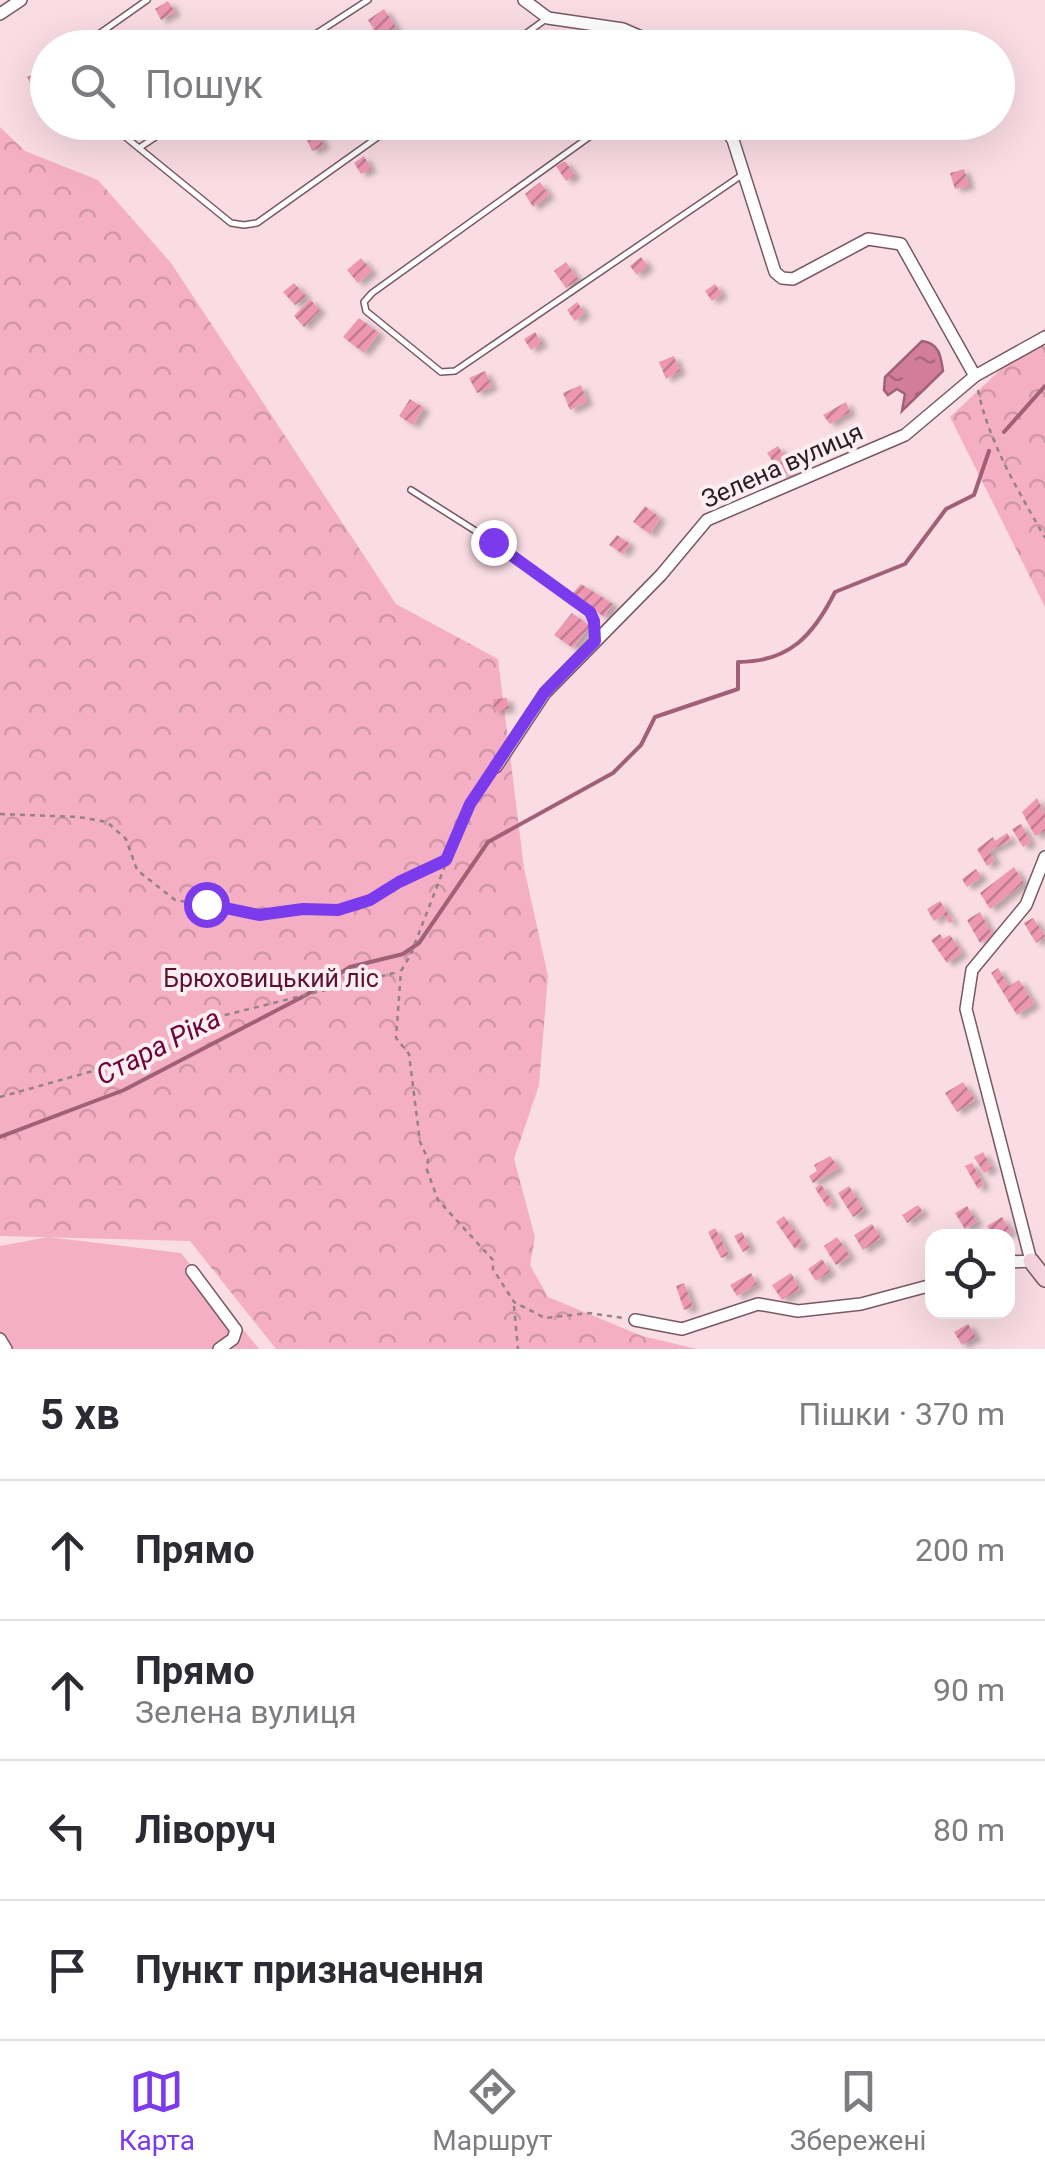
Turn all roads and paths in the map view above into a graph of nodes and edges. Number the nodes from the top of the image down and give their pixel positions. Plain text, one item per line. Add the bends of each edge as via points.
1 (21, 0) edge
2 (147, 0) edge
3 (368, 0) edge
4 (524, 0) edge
5 (0, 14) edge
6 (548, 18) junction
7 (104, 30) edge
8 (322, 30) edge
9 (531, 30) edge
10 (626, 30) edge
11 (128, 140) edge
12 (151, 140) edge
13 (374, 140) edge
14 (585, 140) edge
15 (733, 140) edge
16 (138, 149) junction
17 (744, 174) junction
18 (1045, 338) edge
19 (974, 376) junction
20 (411, 490) dead end
21 (1045, 538) edge
22 (595, 641) junction
23 (496, 767) joint
24 (0, 814) edge
25 (1045, 857) edge
26 (446, 860) junction
27 (401, 972) junction
28 (0, 1097) edge
29 (1031, 1261) junction
30 (1015, 1262) edge
31 (192, 1271) dead end
32 (1045, 1279) edge
33 (925, 1287) edge
34 (514, 1302) junction
35 (635, 1320) joint
36 (0, 1340) edge
37 (6, 1349) edge
38 (219, 1349) edge
39 (518, 1349) edge

1 - 5 street
2 - 7 lane
3 - 8 lane
4 - 6 street
6 - 9 lane
6 - 10 street
11 - 16 lane
12 - 16 lane
13 - 16 lane via 244,226 231,223
14 - 17 lane via 372,293 366,311 441,372 455,371
15 - 17 street
17 - 19 street via 775,272 793,279 868,239 901,244
18 - 19 street, Зелена вулиця
19 - 21 path via 984,419
19 - 22 street, Зелена вулиця via 906,435 707,520
20 - 22 lane via 590,612
22 - 23 street, Зелена вулиця via 544,693
23 - 26 path via 470,804
24 - 26 path via 107,822 126,839 137,870 175,900 259,915 338,910
25 - 29 street via 1026,905 972,970 966,1009
26 - 27 path
27 - 28 path via 217,1017 111,1066
27 - 34 path via 396,1038 409,1054 427,1170 438,1200 493,1260
29 - 30 street
29 - 32 street
31 - 38 street via 236,1330
33 - 35 street via 862,1304 798,1311 758,1304 682,1330
34 - 35 path via 545,1318 589,1313
34 - 39 path
36 - 37 street

